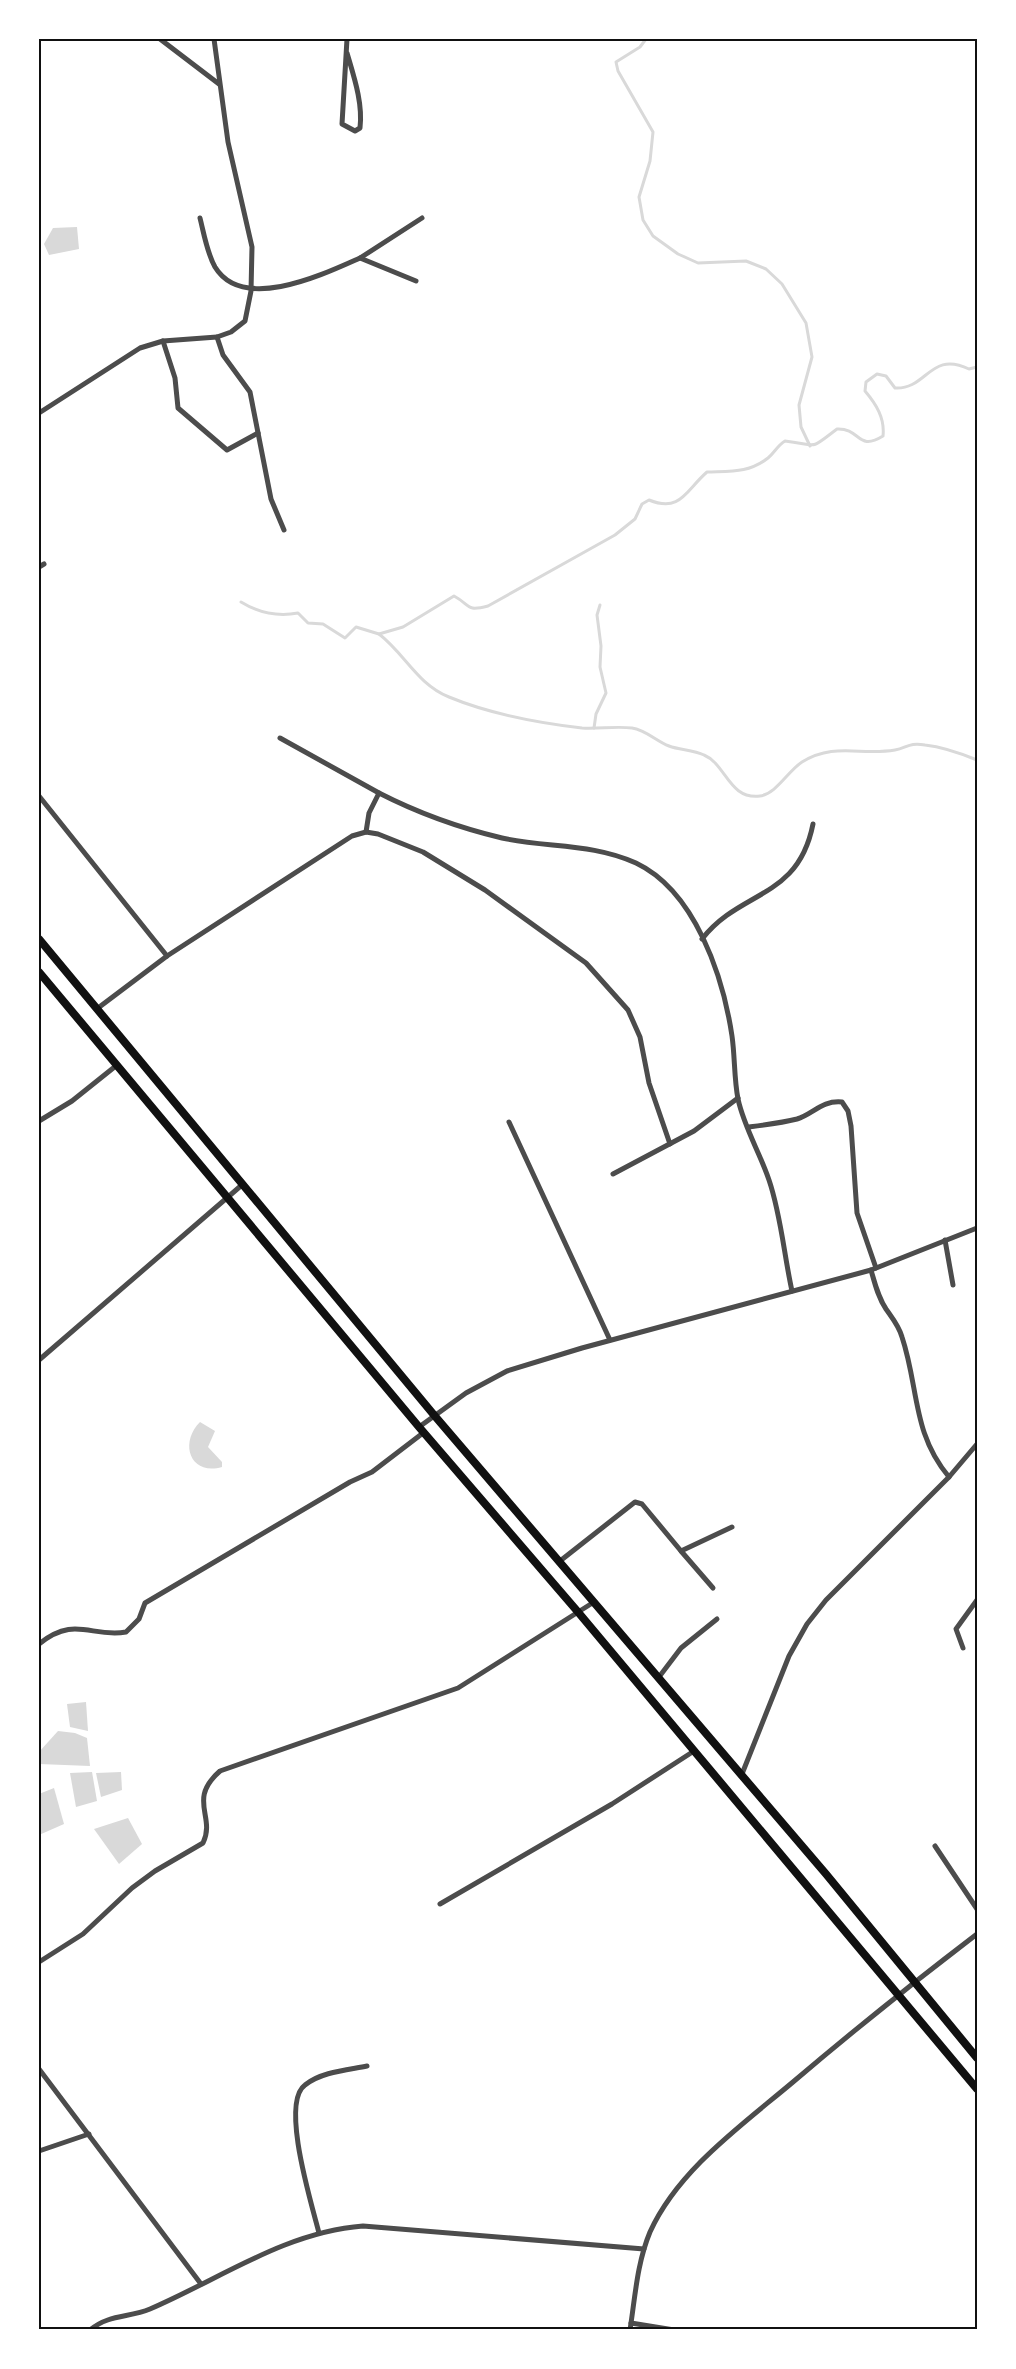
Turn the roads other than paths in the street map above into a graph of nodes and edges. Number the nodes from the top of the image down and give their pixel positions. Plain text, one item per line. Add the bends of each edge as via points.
1 (160, 39) edge
2 (214, 39) edge
3 (347, 39) edge
4 (347, 53) junction
5 (219, 84) junction
6 (200, 218) dead end
7 (423, 219) dead end
8 (360, 258) junction
9 (416, 281) dead end
10 (251, 291) junction
11 (217, 337) junction
12 (163, 341) junction
13 (39, 413) edge
14 (258, 433) junction
15 (284, 530) dead end
16 (280, 738) dead end
17 (379, 793) junction
18 (39, 796) edge
19 (813, 824) dead end
20 (366, 832) junction
21 (39, 939) edge
22 (702, 939) junction
23 (167, 956) junction
24 (39, 972) edge
25 (98, 1008) junction
26 (117, 1065) junction
27 (738, 1098) junction
28 (39, 1120) edge
29 (509, 1122) dead end
30 (748, 1127) junction
31 (670, 1144) junction
32 (613, 1174) dead end
33 (243, 1184) junction
34 (228, 1196) junction
35 (977, 1228) edge
36 (945, 1240) junction
37 (874, 1269) junction
38 (953, 1285) dead end
39 (792, 1291) junction
40 (610, 1340) junction
41 (39, 1360) edge
42 (434, 1415) junction
43 (421, 1430) junction
44 (977, 1444) edge
45 (949, 1477) junction
46 (732, 1527) dead end
47 (681, 1551) junction
48 (560, 1561) junction
49 (713, 1588) dead end
50 (977, 1600) edge
51 (596, 1601) junction
52 (578, 1612) junction
53 (717, 1619) dead end
54 (39, 1644) edge
55 (963, 1648) dead end
56 (659, 1677) junction
57 (694, 1751) junction
58 (742, 1774) junction
59 (935, 1846) dead end
60 (440, 1904) dead end
61 (977, 1909) edge
62 (977, 1934) edge
63 (39, 1962) edge
64 (913, 1983) junction
65 (896, 1995) junction
66 (977, 2058) edge
67 (367, 2066) dead end
68 (39, 2069) edge
69 (977, 2089) edge
70 (88, 2134) junction
71 (39, 2151) edge
72 (319, 2233) junction
73 (644, 2249) junction
74 (201, 2284) junction
75 (631, 2323) junction
76 (90, 2330) edge
77 (630, 2330) edge
78 (674, 2330) edge

1 - 5 street
2 - 5 street
3 - 4 street
4 - 4 street via 342,124 356,131 361,118
5 - 10 street via 237,190 252,247
6 - 10 street via 216,268 228,280
7 - 8 street
8 - 9 street
8 - 10 street via 309,278
10 - 11 street via 244,321
11 - 12 street
11 - 14 street via 227,361 250,392
12 - 13 street via 141,348
12 - 14 street via 175,378 178,408 227,450
14 - 15 street via 271,499
16 - 17 street
17 - 20 street via 369,813
17 - 22 street via 414,812 504,838 582,846 637,864 676,894
18 - 23 street
19 - 22 street via 809,847 782,880 750,902 730,910
20 - 23 street via 352,836
20 - 31 street via 423,852 485,890 586,963 628,1010 640,1037 649,1083
21 - 25 highway
22 - 27 street via 732,1035
23 - 25 street
24 - 26 highway
25 - 33 highway
26 - 28 street via 72,1101
26 - 34 highway
27 - 30 street
27 - 31 street
29 - 40 street
30 - 37 street via 800,1118 818,1106 842,1102 851,1126 857,1213
30 - 39 street via 770,1181
31 - 32 street
33 - 34 street
33 - 42 highway
34 - 41 street
34 - 43 highway
35 - 36 street
36 - 37 street
36 - 38 street
37 - 39 street
37 - 45 street via 877,1290 904,1340 915,1406 926,1442
39 - 40 street
40 - 42 street via 507,1371
42 - 43 street
42 - 48 highway
43 - 52 highway
43 - 54 street via 372,1472 145,1603 139,1619 126,1632 81,1627 58,1632
44 - 45 street
45 - 58 street via 826,1600 807,1624 789,1656
46 - 47 street
47 - 48 street via 642,1504 635,1502
47 - 49 street
48 - 51 highway
50 - 55 street via 956,1629
51 - 52 street
51 - 56 highway
52 - 57 highway
52 - 63 street via 458,1689 220,1771 206,1786 203,1843 155,1871 83,1934
53 - 56 street via 681,1648
56 - 58 highway
57 - 60 street via 612,1804
57 - 65 highway
58 - 64 highway
59 - 61 street
62 - 64 street
64 - 65 street
64 - 66 highway
65 - 69 highway
65 - 73 street via 714,2149 669,2201
67 - 72 street via 315,2078 297,2094 295,2121
68 - 70 street
70 - 71 street
70 - 74 street
72 - 73 street via 363,2226
72 - 74 street via 255,2256
73 - 75 street
74 - 76 street via 147,2310 102,2320
75 - 77 street
75 - 78 street

